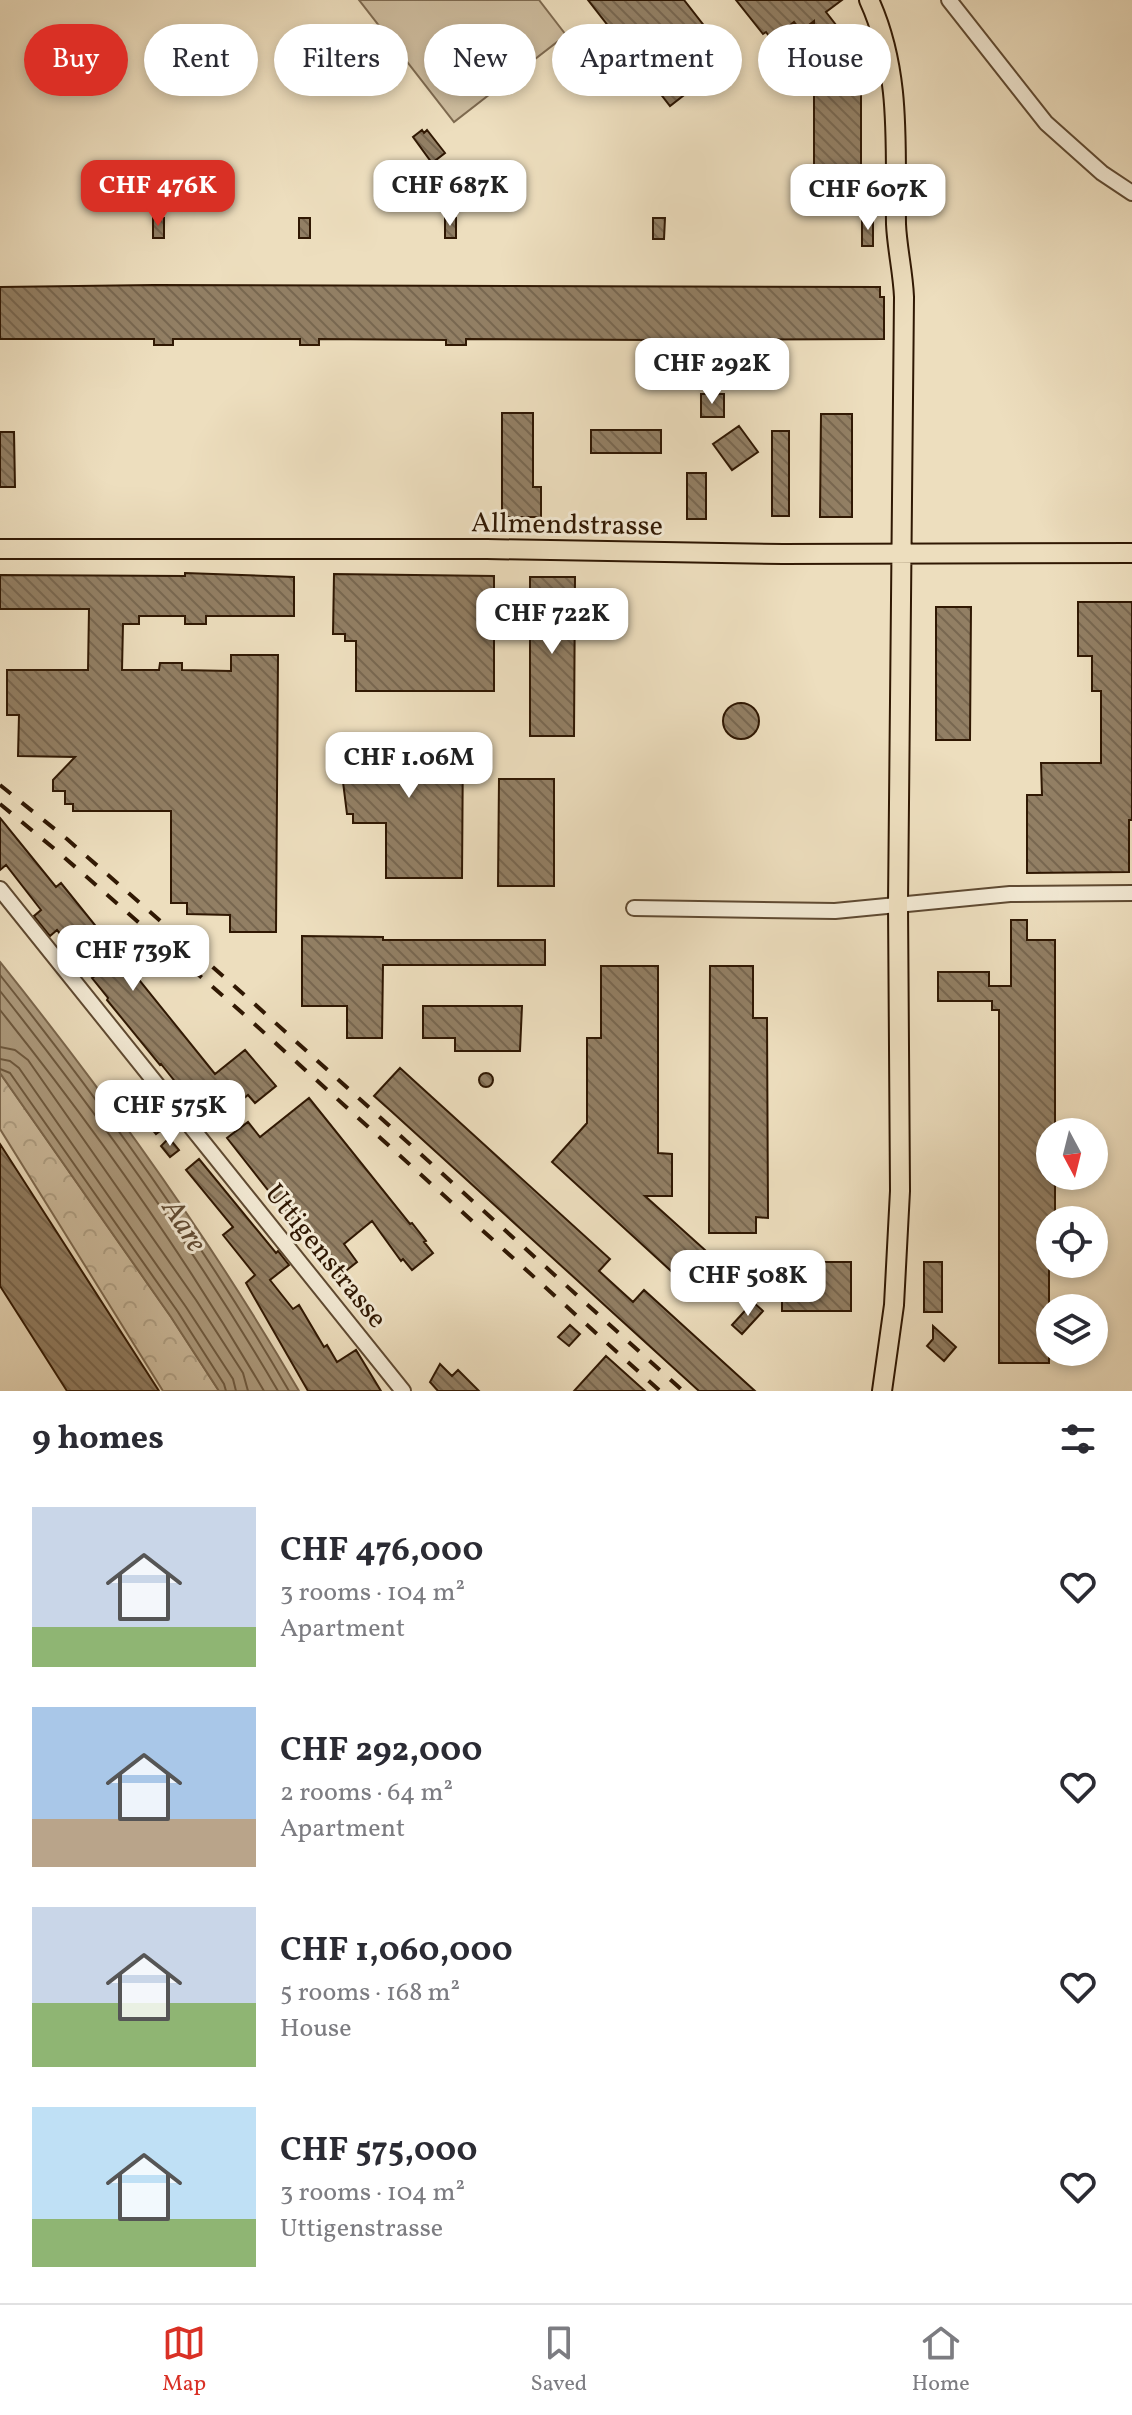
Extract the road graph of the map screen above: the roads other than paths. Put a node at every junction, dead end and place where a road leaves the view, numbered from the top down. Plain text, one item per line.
1 (869, 0) edge
2 (949, 0) edge
3 (1132, 193) edge
4 (0, 549) edge
5 (1132, 553) edge
6 (900, 554) junction
7 (0, 889) edge
8 (1132, 893) edge
9 (898, 904) junction
10 (634, 908) dead end
11 (403, 1391) edge
12 (882, 1391) edge

1 - 6 main road
2 - 3 street
4 - 6 main road, Allmendstrasse
5 - 6 main road, Allmendstrasse
6 - 9 main road
7 - 11 street, Uttigenstrasse
8 - 9 street
9 - 10 street
9 - 12 main road

